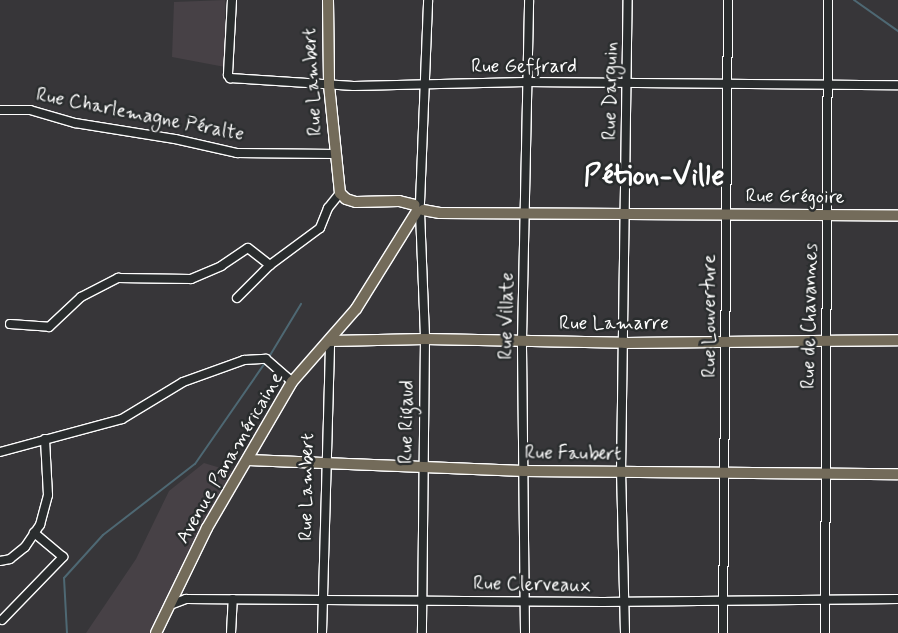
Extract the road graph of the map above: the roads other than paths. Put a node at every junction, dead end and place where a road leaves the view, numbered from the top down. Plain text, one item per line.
1 (232, 0) edge
2 (328, 0) edge
3 (428, 0) edge
4 (529, 0) edge
5 (628, 0) edge
6 (728, 0) edge
7 (828, 0) edge
8 (526, 82) junction
9 (628, 83) junction
10 (424, 84) junction
11 (728, 84) junction
12 (329, 85) junction
13 (828, 85) junction
14 (898, 85) edge
15 (0, 110) edge
16 (335, 154) junction
17 (340, 192) junction
18 (419, 208) junction
19 (525, 212) junction
20 (626, 212) junction
21 (727, 214) junction
22 (828, 215) junction
23 (898, 215) edge
24 (270, 265) junction
25 (237, 298) dead end
26 (10, 324) dead end
27 (425, 339) junction
28 (522, 340) junction
29 (827, 340) junction
30 (898, 340) edge
31 (330, 341) junction
32 (725, 341) junction
33 (625, 343) junction
34 (292, 382) junction
35 (45, 439) junction
36 (0, 452) edge
37 (248, 460) junction
38 (325, 464) junction
39 (423, 467) junction
40 (524, 471) junction
41 (621, 473) junction
42 (898, 474) edge
43 (726, 475) junction
44 (825, 476) junction
45 (34, 533) junction
46 (0, 561) edge
47 (233, 599) junction
48 (421, 599) junction
49 (898, 599) edge
50 (322, 600) junction
51 (825, 600) junction
52 (525, 601) junction
53 (724, 601) junction
54 (624, 602) junction
55 (168, 606) junction
56 (2, 620) dead end
57 (156, 633) edge
58 (231, 633) edge
59 (322, 633) edge
60 (422, 633) edge
61 (525, 633) edge
62 (625, 633) edge
63 (723, 633) edge
64 (825, 633) edge

1 - 12 street, Rue Geffrard
2 - 12 main road, Rue Lambert
3 - 10 street, Rue Rigaud
4 - 8 street, Rue Villate
5 - 9 street, Rue Darguin
6 - 11 street, Rue Louverture
7 - 13 street, Rue de Chavannes
8 - 9 street, Rue Geffrard
8 - 10 street, Rue Geffrard
8 - 19 street, Rue Villate
9 - 11 street, Rue Geffrard
9 - 20 street, Rue Darguin
10 - 12 street, Rue Geffrard
10 - 18 street, Rue Rigaud
11 - 13 street, Rue Geffrard
11 - 21 street, Rue Louverture
12 - 16 main road, Rue Lambert
13 - 14 street, Rue Geffrard
13 - 22 street, Rue de Chavannes
15 - 16 street, Rue Charlemagne Péralte
16 - 17 main road, Rue Lambert
17 - 18 main road, Rue Grégoire
17 - 24 street
18 - 19 main road, Rue Grégoire
18 - 27 street, Rue Rigaud
18 - 31 main road, Avenue Panaméricaine
19 - 20 main road, Rue Grégoire
19 - 28 street, Rue Villate
20 - 21 main road, Rue Grégoire
20 - 33 street, Rue Darguin
21 - 22 main road, Rue Grégoire
21 - 32 street, Rue Louverture
22 - 23 main road, Rue Grégoire
22 - 29 street, Rue de Chavannes
24 - 25 street
24 - 26 street
27 - 28 main road, Rue Lamarre
27 - 31 main road, Rue Lamarre
27 - 39 street, Rue Rigaud
28 - 33 main road, Rue Lamarre
28 - 40 street, Rue Villate
29 - 30 main road, Rue Lamarre
29 - 32 main road, Rue Lamarre
29 - 44 street, Rue de Chavannes
31 - 34 main road, Avenue Panaméricaine
31 - 38 street, Rue Lambert
32 - 33 main road, Rue Lamarre
32 - 43 street, Rue Louverture
33 - 41 street, Rue Darguin
34 - 35 street
34 - 37 main road, Avenue Panaméricaine
35 - 36 street
35 - 45 street
37 - 38 main road, Rue Faubert
37 - 55 main road, Avenue Panaméricaine
38 - 39 main road, Rue Faubert
38 - 50 street, Rue Lambert
39 - 40 main road, Rue Faubert
39 - 48 street, Rue Rigaud
40 - 41 main road, Rue Faubert
40 - 52 street, Rue Villate
41 - 43 main road, Rue Faubert
41 - 54 street, Rue Darguin
42 - 44 main road, Rue Faubert
43 - 44 main road, Rue Faubert
43 - 53 street, Rue Louverture
44 - 51 street, Rue de Chavannes
45 - 46 street
45 - 56 street
47 - 50 street, Rue Clerveaux
47 - 55 street, Rue Clerveaux
47 - 58 street
48 - 50 street, Rue Clerveaux
48 - 52 street, Rue Clerveaux
48 - 60 street, Rue Rigaud
49 - 51 street, Rue Clerveaux
50 - 59 street, Rue Lambert
51 - 53 street, Rue Clerveaux
51 - 64 street, Rue de Chavannes
52 - 54 street, Rue Clerveaux
52 - 61 street, Rue Villate
53 - 54 street, Rue Clerveaux
53 - 63 street, Rue Louverture
54 - 62 street, Rue Darguin
55 - 57 main road, Avenue Panaméricaine

